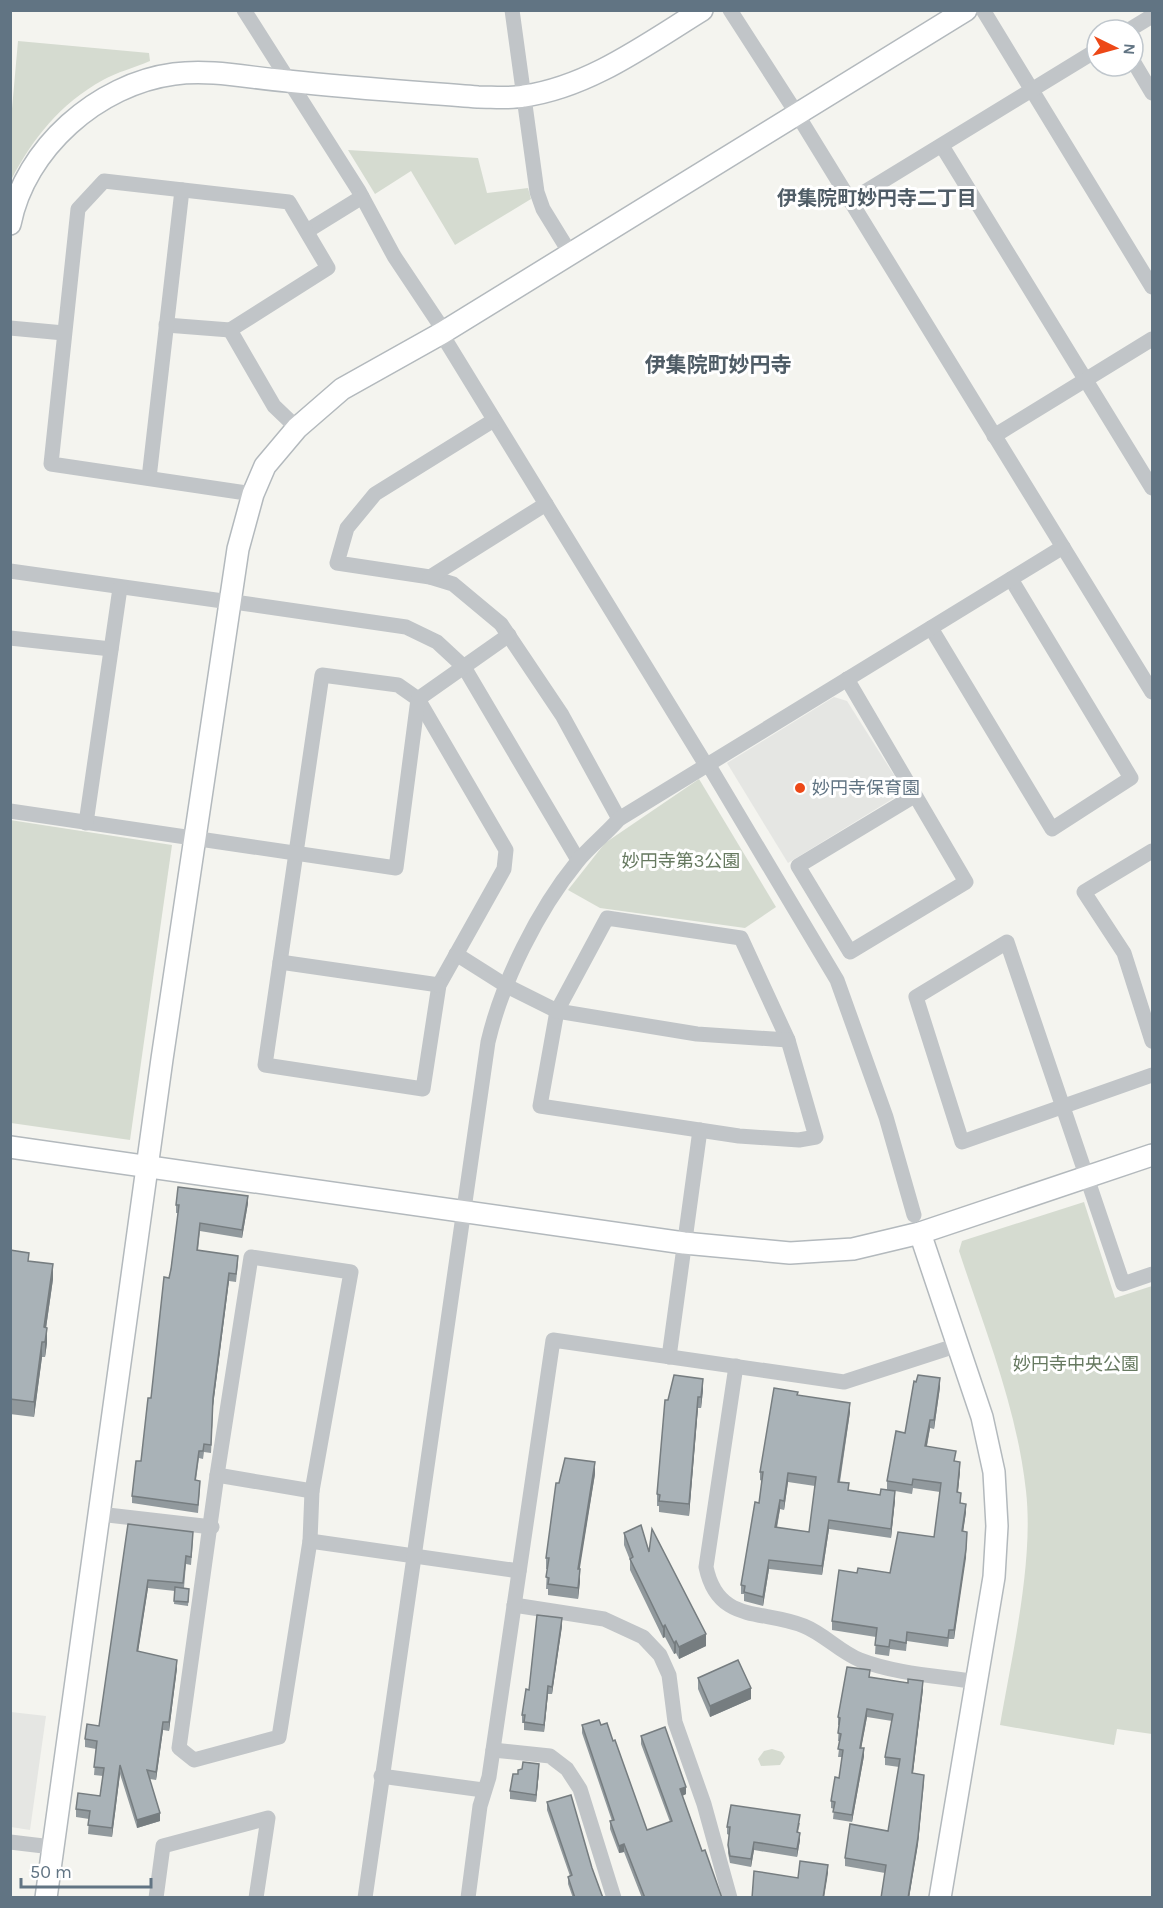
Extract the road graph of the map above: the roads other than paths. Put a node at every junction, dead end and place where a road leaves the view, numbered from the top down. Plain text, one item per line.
1 (244, 10) edge
2 (512, 10) edge
3 (702, 10) edge
4 (730, 10) edge
5 (966, 10) edge
6 (983, 10) edge
7 (1085, 57) edge
8 (1143, 78) edge
9 (287, 81) junction
10 (1032, 90) junction
11 (1152, 93) edge
12 (523, 97) junction
13 (797, 114) junction
14 (942, 146) junction
15 (182, 190) junction
16 (362, 198) junction
17 (850, 201) junction
18 (10, 224) edge
19 (306, 231) junction
20 (570, 253) junction
21 (1152, 287) edge
22 (166, 325) junction
23 (10, 327) edge
24 (230, 330) junction
25 (64, 333) junction
26 (442, 333) junction
27 (1152, 339) edge
28 (1085, 380) junction
29 (494, 420) junction
30 (297, 428) junction
31 (994, 436) junction
32 (149, 478) junction
33 (1152, 489) edge
34 (253, 494) junction
35 (546, 504) junction
36 (1063, 547) junction
37 (10, 571) edge
38 (430, 577) junction
39 (1011, 579) junction
40 (120, 588) junction
41 (235, 603) junction
42 (931, 628) junction
43 (509, 635) junction
44 (10, 638) edge
45 (111, 649) junction
46 (464, 667) junction
47 (1146, 669) edge
48 (848, 679) junction
49 (1152, 692) edge
50 (418, 699) junction
51 (707, 764) junction
52 (914, 796) junction
53 (10, 811) edge
54 (619, 819) junction
55 (86, 823) junction
56 (196, 840) junction
57 (1152, 851) edge
58 (295, 854) junction
59 (578, 860) junction
60 (456, 954) junction
61 (280, 962) junction
62 (505, 985) junction
63 (439, 986) junction
64 (557, 1011) junction
65 (788, 1040) junction
66 (1152, 1041) edge
67 (1152, 1075) edge
68 (1063, 1108) junction
69 (700, 1130) junction
70 (10, 1147) edge
71 (1152, 1155) edge
72 (148, 1167) junction
73 (1086, 1178) junction
74 (464, 1211) junction
75 (917, 1224) junction
76 (684, 1243) junction
77 (1152, 1274) edge
78 (958, 1345) junction
79 (669, 1357) junction
80 (735, 1366) junction
81 (217, 1475) junction
82 (312, 1491) junction
83 (99, 1514) junction
84 (212, 1527) junction
85 (310, 1541) junction
86 (413, 1557) junction
87 (519, 1571) junction
88 (514, 1605) junction
89 (978, 1682) junction
90 (493, 1750) junction
91 (381, 1776) junction
92 (483, 1790) junction
93 (10, 1842) edge
94 (52, 1847) junction
95 (46, 1898) edge
96 (156, 1898) edge
97 (256, 1898) edge
98 (365, 1898) edge
99 (468, 1898) edge
100 (614, 1898) edge
101 (730, 1898) edge
102 (940, 1898) edge

1 - 9 street
2 - 12 street
3 - 12 street
4 - 13 street
5 - 13 street
6 - 10 street
7 - 10 street
8 - 11 street
9 - 12 street
9 - 16 street
9 - 18 street
10 - 14 street
10 - 21 street
12 - 20 street
13 - 17 street
13 - 20 street
14 - 17 street
14 - 28 street
15 - 19 street
15 - 22 street
15 - 25 street
16 - 19 street
16 - 26 street
17 - 31 street
19 - 24 street
20 - 26 street
22 - 24 street
22 - 32 street
23 - 25 street
24 - 30 street
25 - 32 street
26 - 29 street
26 - 30 street
27 - 28 street
28 - 31 street
28 - 33 street
29 - 35 street
29 - 38 street
30 - 34 street
31 - 36 street
32 - 34 street
34 - 41 street
35 - 38 street
35 - 51 street
36 - 39 street
36 - 47 street
37 - 40 street
38 - 43 street
39 - 42 street
39 - 42 street
40 - 41 street
40 - 45 street
41 - 46 street
41 - 56 street
42 - 48 street
43 - 46 street
43 - 54 street
44 - 45 street
45 - 55 street
46 - 50 street
46 - 59 street
47 - 49 street
48 - 51 street
48 - 52 street
50 - 58 street
50 - 58 street
50 - 60 street
51 - 54 street
51 - 75 street
52 - 52 street
53 - 55 street
54 - 59 street
55 - 56 street
56 - 58 street
56 - 72 street
57 - 66 street
58 - 61 street
59 - 62 street
60 - 62 street
60 - 63 street
61 - 63 street
61 - 63 street
62 - 64 street
62 - 74 street
64 - 65 street
64 - 65 street
64 - 69 street
65 - 69 street
67 - 68 street
68 - 68 street
68 - 73 street
69 - 76 street
70 - 72 street
71 - 73 street
72 - 74 street
72 - 83 street
73 - 75 street
73 - 77 street
74 - 76 street
74 - 86 street
75 - 76 street
75 - 78 street
76 - 79 street
78 - 80 street
78 - 89 street
79 - 80 street
79 - 87 street
80 - 89 street
81 - 82 street
81 - 82 street
81 - 84 street
82 - 85 street
83 - 84 street
83 - 94 street
84 - 85 street
85 - 86 street
86 - 87 street
86 - 91 street
87 - 88 street
88 - 90 street
88 - 101 street
89 - 102 street
90 - 92 street
90 - 100 street
91 - 92 street
91 - 98 street
92 - 99 street
93 - 94 street
94 - 95 street
96 - 97 street

